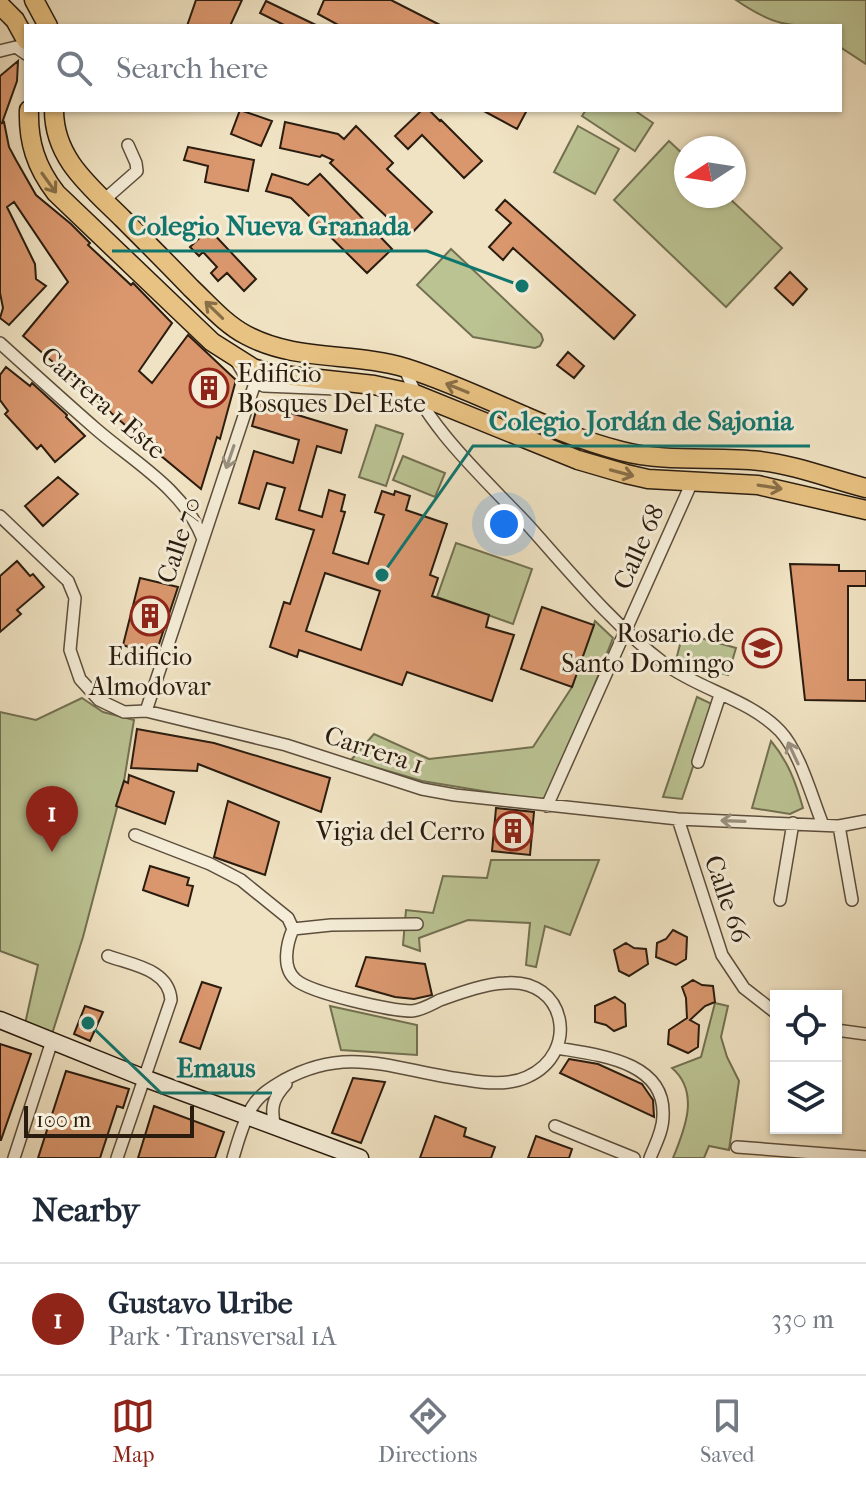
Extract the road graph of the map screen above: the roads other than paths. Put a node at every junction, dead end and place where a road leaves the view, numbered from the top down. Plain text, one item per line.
1 (34, 0) edge
2 (0, 5) edge
3 (47, 24) edge
4 (11, 46) edge
5 (29, 112) edge
6 (54, 112) edge
7 (128, 145) dead end
8 (104, 200) junction
9 (0, 343) edge
10 (235, 358) junction
11 (405, 368) junction
12 (255, 383) junction
13 (374, 385) junction
14 (415, 394) junction
15 (692, 482) junction
16 (866, 488) edge
17 (866, 510) edge
18 (1, 518) edge
19 (202, 537) junction
20 (626, 631) junction
21 (720, 695) junction
22 (146, 711) junction
23 (698, 762) dead end
24 (547, 806) junction
25 (678, 819) junction
26 (866, 821) edge
27 (793, 823) junction
28 (823, 825) junction
29 (839, 826) junction
30 (135, 835) dead end
31 (780, 900) dead end
32 (852, 900) dead end
33 (417, 924) dead end
34 (293, 929) junction
35 (108, 956) dead end
36 (770, 1008) edge
37 (0, 1020) edge
38 (842, 1031) edge
39 (866, 1034) edge
40 (52, 1041) junction
41 (557, 1048) junction
42 (295, 1075) junction
43 (144, 1078) junction
44 (247, 1116) junction
45 (555, 1126) dead end
46 (275, 1127) junction
47 (737, 1147) dead end
48 (866, 1157) edge
49 (14, 1158) edge
50 (117, 1158) edge
51 (233, 1158) edge
52 (360, 1158) edge
53 (634, 1158) edge
54 (650, 1158) edge

1 - 3 main road
2 - 4 main road
5 -> 10 main road
6 - 8 main road
7 - 8 street
11 -> 8 main road
9 - 19 street, Carrera 1 Este
10 - 12 street
10 - 13 main road
11 - 14 street
16 -> 11 main road
12 - 13 street
12 -> 19 street, Calle 70
13 - 14 main road
14 -> 15 main road
14 - 20 street
15 -> 17 main road
15 - 20 street, Calle 68
18 - 22 street, Carrera 1
19 - 22 street, Calle 70
20 - 21 street
20 - 24 street, Calle 68
21 - 23 street
28 -> 21 street
22 - 24 street, Carrera 1
24 - 25 street, Carrera 1
27 -> 25 street, Carrera 1
25 - 36 street, Calle 66
26 - 29 street, Carrera 1
27 - 28 street, Carrera 1
27 - 31 street
28 - 29 street, Carrera 1
29 - 32 street
30 - 34 street
33 - 34 street
34 - 41 street
35 - 43 street
37 - 40 street
38 - 39 street
40 - 43 street
40 - 49 street
41 - 42 street
41 - 54 street
42 - 44 street
42 - 46 street
43 - 44 street
43 - 50 street
44 - 46 street
44 - 51 street
45 - 53 street
46 - 52 street
47 - 48 street

